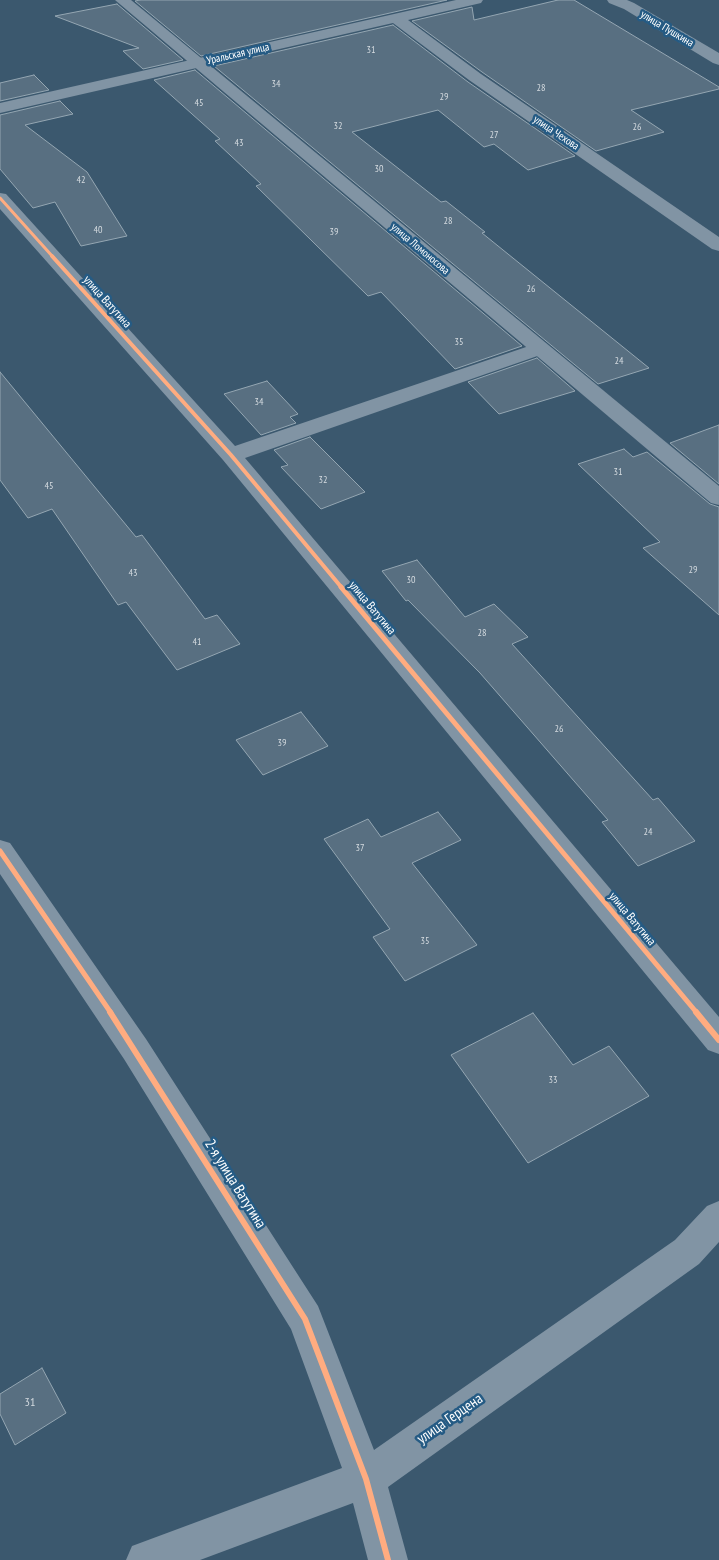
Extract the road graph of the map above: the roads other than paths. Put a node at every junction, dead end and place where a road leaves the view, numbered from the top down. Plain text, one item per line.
1 (122, 0) edge
2 (476, 0) edge
3 (614, 0) edge
4 (396, 18) junction
5 (719, 60) edge
6 (200, 63) junction
7 (0, 108) edge
8 (0, 198) edge
9 (719, 245) edge
10 (539, 349) junction
11 (231, 455) junction
12 (719, 498) edge
13 (0, 851) edge
14 (719, 1040) edge
15 (719, 1216) edge
16 (366, 1478) junction
17 (146, 1560) edge
18 (388, 1560) edge

1 - 6 street, улица Ломоносова
2 - 4 street, Уральская улица
3 - 5 street, улица Пушкина
4 - 6 street, Уральская улица
4 - 9 street, улица Чехова
6 - 7 street, Уральская улица
6 - 10 street, улица Ломоносова
8 - 11 street, улица Ватутина
10 - 11 street
10 - 12 street, улица Ломоносова
11 - 14 street, улица Ватутина
13 - 16 street, 2-я улица Ватутина
15 - 16 street, улица Герцена
16 - 17 street, улица Герцена
16 - 18 street, 2-я улица Ватутина

